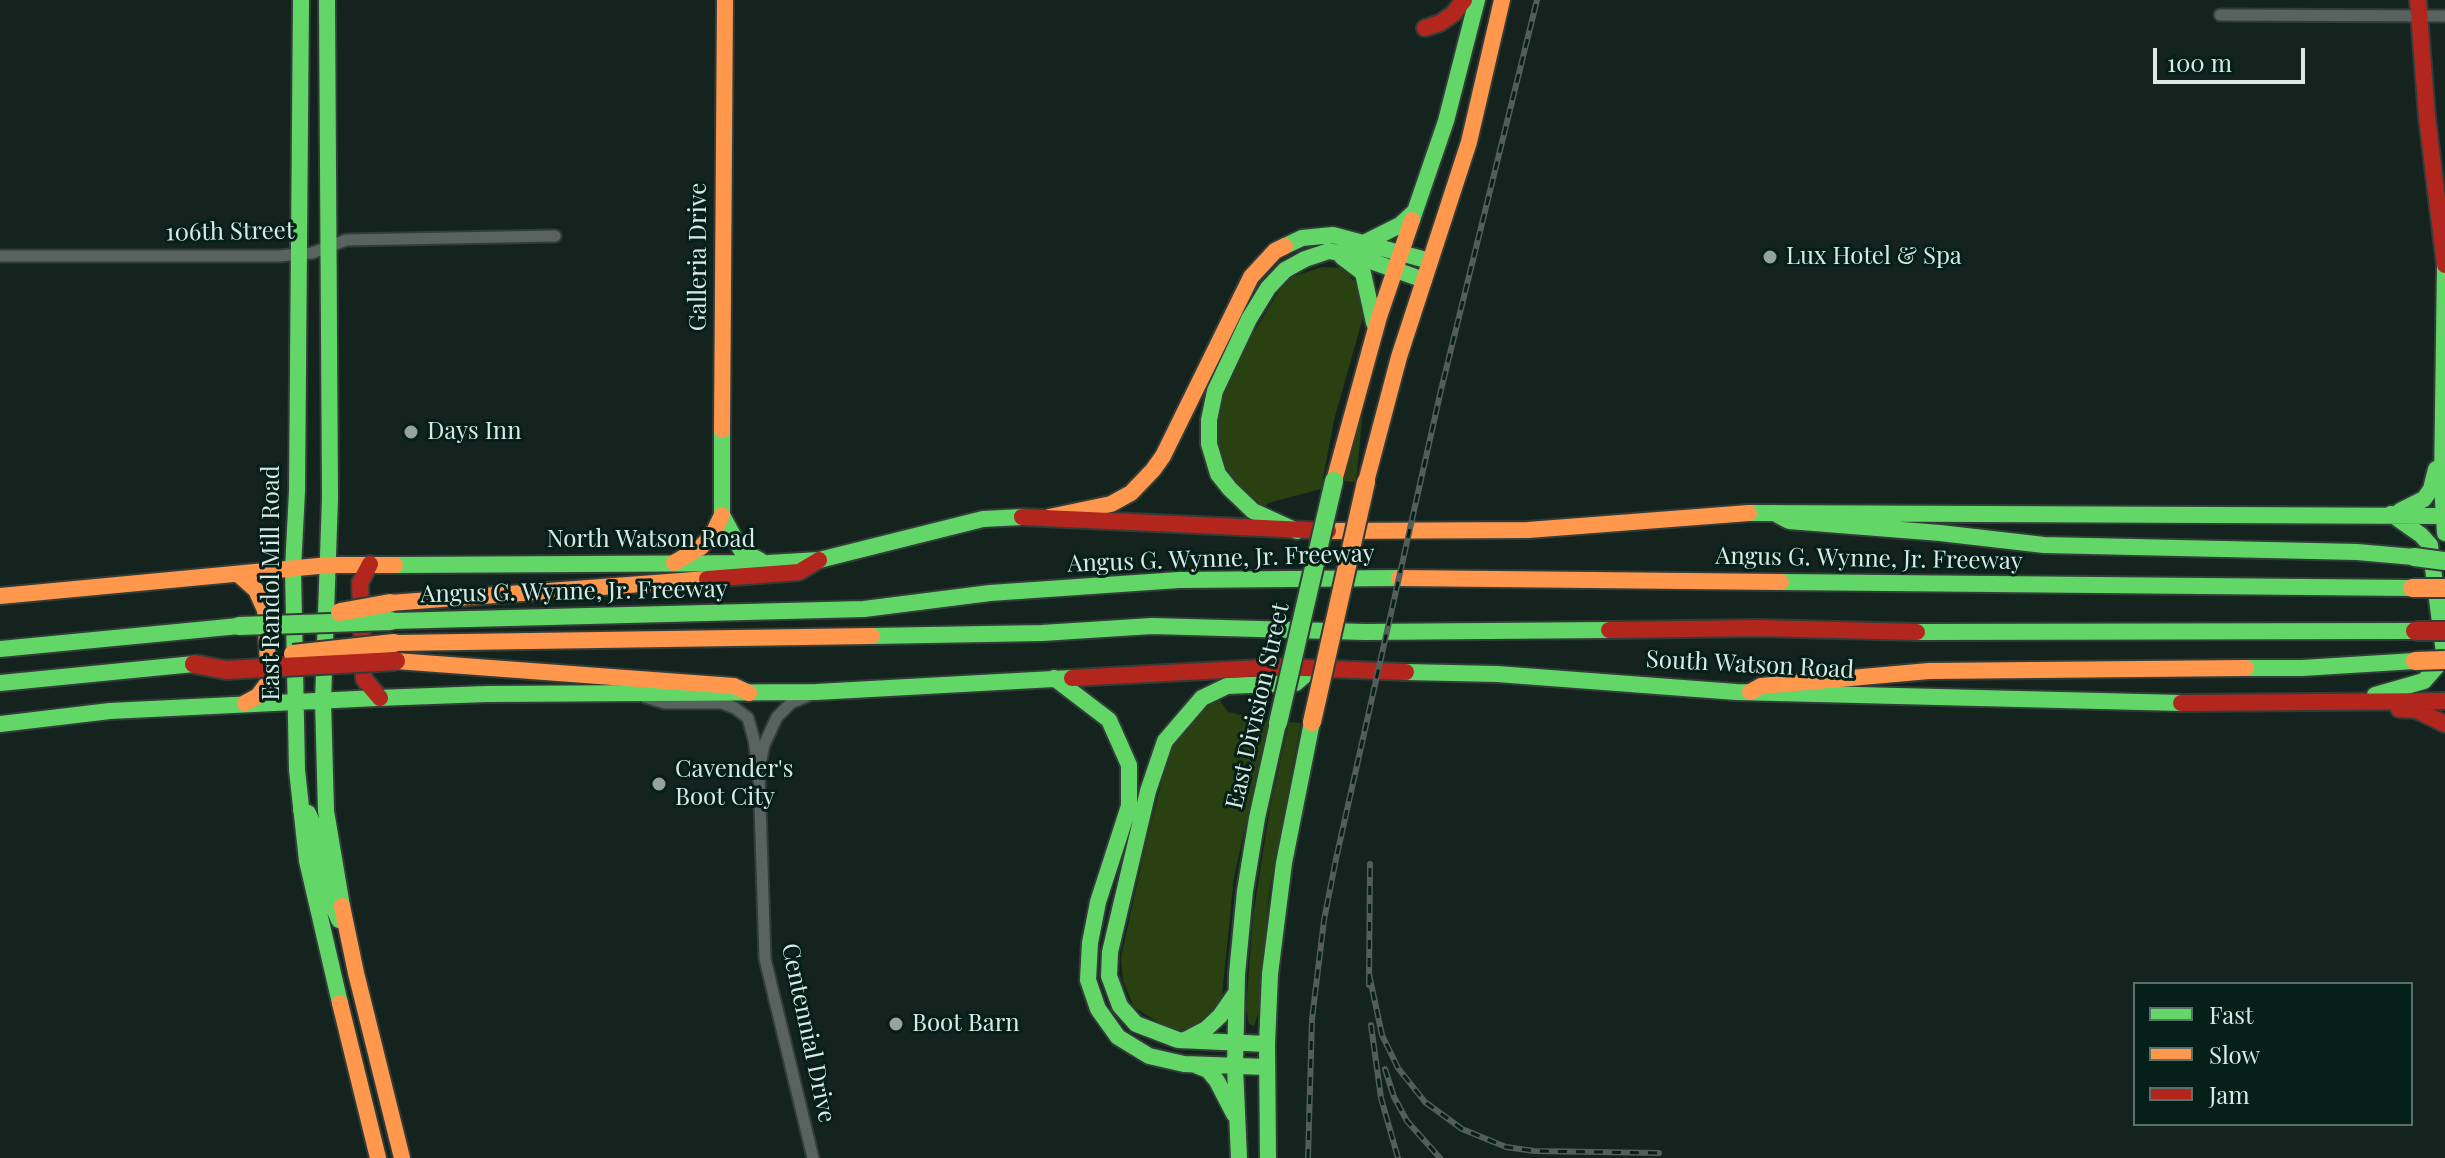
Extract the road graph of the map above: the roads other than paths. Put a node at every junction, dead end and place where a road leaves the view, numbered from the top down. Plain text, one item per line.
1 (301, 0) edge
2 (327, 0) edge
3 (725, 0) edge
4 (1464, 0) edge
5 (1477, 0) edge
6 (1502, 0) edge
7 (2419, 8) edge
8 (2220, 15) dead end
9 (2445, 16) edge
10 (1425, 28) dead end
11 (2427, 117) junction
12 (2445, 174) edge
13 (1416, 210) junction
14 (555, 236) dead end
15 (1366, 242) junction
16 (330, 245) junction
17 (1336, 253) junction
18 (299, 254) junction
19 (0, 256) edge
20 (1397, 261) junction
21 (1430, 261) junction
22 (2445, 264) edge
23 (1424, 280) junction
24 (1375, 330) junction
25 (2442, 430) junction
26 (1774, 513) junction
27 (2390, 514) junction
28 (722, 515) junction
29 (1049, 517) junction
30 (330, 521) junction
31 (2444, 521) edge
32 (1297, 531) junction
33 (295, 534) junction
34 (819, 560) junction
35 (2445, 561) edge
36 (768, 563) junction
37 (370, 564) junction
38 (673, 564) junction
39 (329, 565) junction
40 (293, 569) junction
41 (263, 572) junction
42 (238, 574) junction
43 (2445, 588) edge
44 (0, 596) edge
45 (390, 612) junction
46 (2445, 631) edge
47 (0, 649) edge
48 (395, 652) junction
49 (2445, 660) edge
50 (1311, 670) junction
51 (1054, 678) junction
52 (0, 683) edge
53 (816, 692) junction
54 (1750, 692) junction
55 (749, 693) junction
56 (639, 695) junction
57 (380, 698) junction
58 (323, 701) junction
59 (2363, 701) junction
60 (2445, 701) edge
61 (295, 703) junction
62 (240, 706) junction
63 (0, 724) edge
64 (2445, 724) edge
65 (759, 773) junction
66 (300, 810) junction
67 (347, 931) junction
68 (1237, 991) junction
69 (1184, 1041) junction
70 (1235, 1044) junction
71 (1267, 1044) junction
72 (1195, 1065) junction
73 (1235, 1067) junction
74 (1267, 1067) junction
75 (1237, 1120) junction
76 (378, 1158) edge
77 (402, 1158) edge
78 (813, 1158) edge
79 (1239, 1158) edge
80 (1268, 1158) edge

1 - 18 main road, East Randol Mill Road
2 - 16 main road
3 - 28 main road, Galleria Drive
4 - 10 main road
5 - 13 main road, East Division Street
6 - 21 main road
7 - 8 street
7 - 9 street
7 - 11 main road
11 - 12 main road
11 - 22 main road
13 - 15 main road
13 - 20 main road, East Division Street
14 - 16 street, 106th Street
15 - 20 main road
15 - 29 main road
16 - 18 street, 106th Street
16 - 30 main road
17 - 20 main road
17 - 24 main road
17 - 32 main road
18 - 19 street, 106th Street
18 - 33 main road, East Randol Mill Road
20 - 21 main road
20 - 23 main road
20 - 24 main road, East Division Street
21 - 23 main road
22 - 25 main road
23 - 71 main road, bridge
24 - 68 main road, East Division Street, bridge
25 - 27 main road
25 - 31 main road
26 - 27 main road
26 - 32 main road
26 - 35 main road, bridge
27 - 31 main road
27 - 59 main road
28 - 36 main road
28 - 38 main road
29 - 32 main road, North Watson Road
29 - 34 main road, North Watson Road
30 - 37 main road
30 - 39 main road
33 - 40 main road, East Randol Mill Road
33 - 41 main road
34 - 36 main road, North Watson Road
34 - 45 main road
36 - 38 main road, North Watson Road
37 - 38 main road, North Watson Road
37 - 39 main road, North Watson Road
37 - 57 main road
39 - 40 main road, North Watson Road
39 - 58 main road
40 - 41 main road, North Watson Road
40 - 61 main road, East Randol Mill Road
41 - 42 main road, North Watson Road
42 - 44 main road, North Watson Road
42 - 62 main road
43 - 45 main road, Angus G. Wynne, Jr. Freeway, bridge
45 - 47 main road, Angus G. Wynne, Jr. Freeway, bridge
46 - 48 main road, Angus G. Wynne, Jr. Freeway, bridge
48 - 52 main road, bridge
48 - 55 main road
49 - 54 main road, bridge
50 - 51 main road, South Watson Road
50 - 54 main road, South Watson Road
50 - 69 main road
51 - 53 main road
51 - 72 main road
53 - 55 main road
53 - 65 street, Centennial Drive
54 - 59 main road, South Watson Road
55 - 56 main road
56 - 57 main road
56 - 65 street, Centennial Drive
57 - 58 main road
58 - 61 main road
58 - 67 main road
59 - 60 main road, South Watson Road
59 - 64 main road
61 - 62 main road
61 - 66 main road, East Randol Mill Road
62 - 63 main road
65 - 78 street, Centennial Drive
66 - 67 main road
66 - 76 main road, East Randol Mill Road
67 - 77 main road
68 - 69 main road
68 - 70 main road, East Division Street
69 - 70 main road
70 - 71 main road
70 - 73 main road, East Division Street
71 - 74 main road
72 - 73 main road
72 - 75 main road
73 - 74 main road
73 - 75 main road, East Division Street
74 - 80 main road
75 - 79 main road, East Division Street

